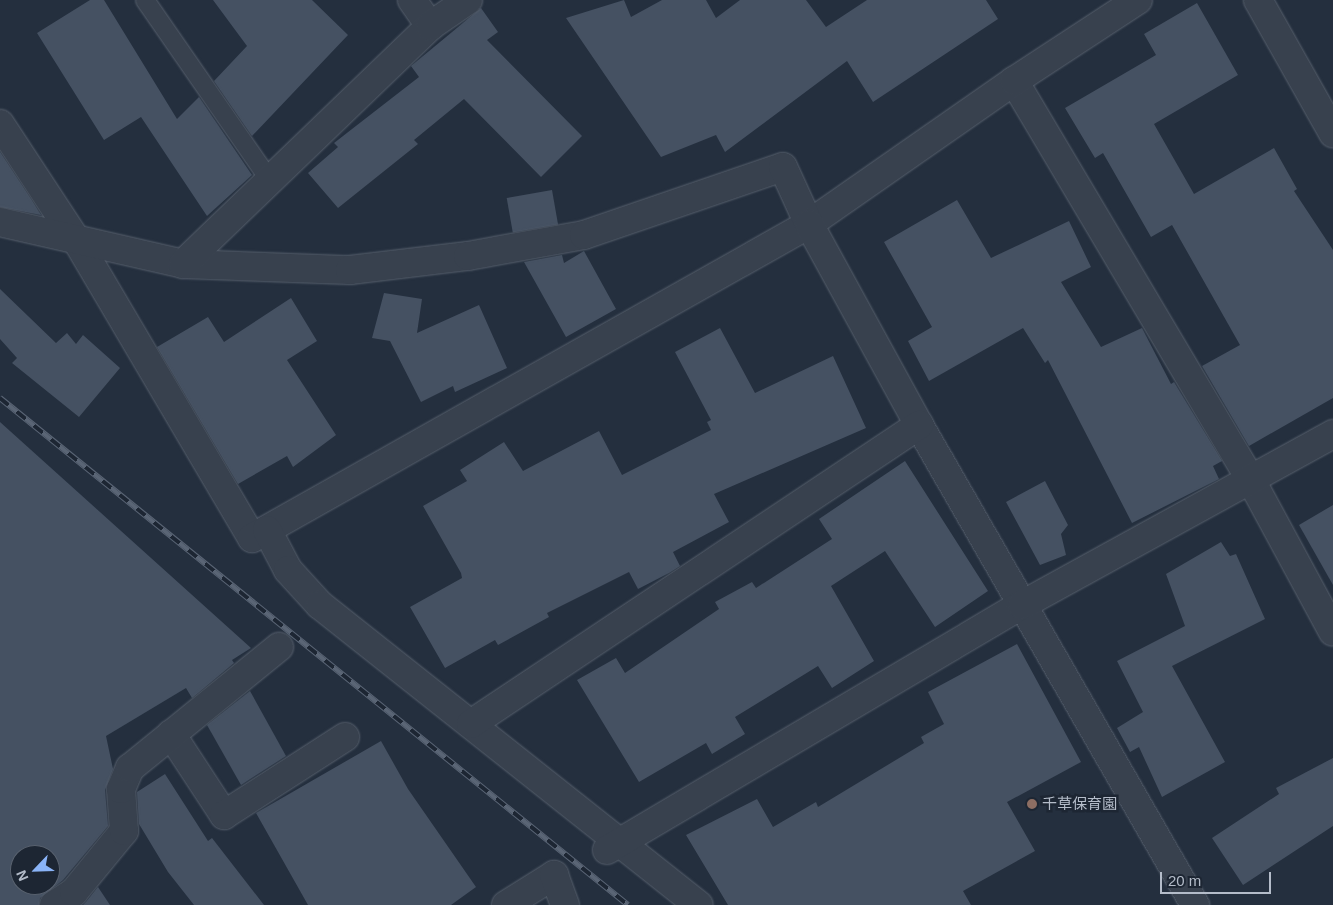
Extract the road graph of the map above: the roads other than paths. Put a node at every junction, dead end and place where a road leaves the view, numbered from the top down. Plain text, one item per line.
1 (145, 0) edge
2 (412, 0) edge
3 (468, 0) edge
4 (1138, 0) edge
5 (1258, 0) edge
6 (430, 26) junction
7 (1014, 81) junction
8 (0, 124) edge
9 (1333, 132) edge
10 (269, 179) junction
11 (0, 222) edge
12 (809, 224) junction
13 (78, 241) junction
14 (183, 264) junction
15 (919, 425) junction
16 (1333, 434) edge
17 (1252, 482) junction
18 (267, 530) junction
19 (1022, 605) junction
20 (1333, 632) edge
21 (279, 647) dead end
22 (470, 724) junction
23 (171, 734) junction
24 (345, 737) dead end
25 (613, 847) junction
26 (54, 905) edge
27 (506, 905) edge
28 (565, 905) edge
29 (698, 905) edge
30 (1195, 905) edge

1 - 10 lane
2 - 6 street
3 - 6 street
4 - 7 street
5 - 9 street
6 - 10 street
7 - 12 street
7 - 17 street
8 - 13 street
10 - 14 street
11 - 13 street
12 - 14 street
12 - 15 street
12 - 18 street
13 - 14 street
13 - 18 street
15 - 19 street
15 - 22 street
16 - 17 street
17 - 19 street
17 - 20 street
18 - 22 street
19 - 25 street
19 - 30 street
21 - 23 street
22 - 25 street
23 - 24 street
23 - 26 street
25 - 29 street
27 - 28 street

